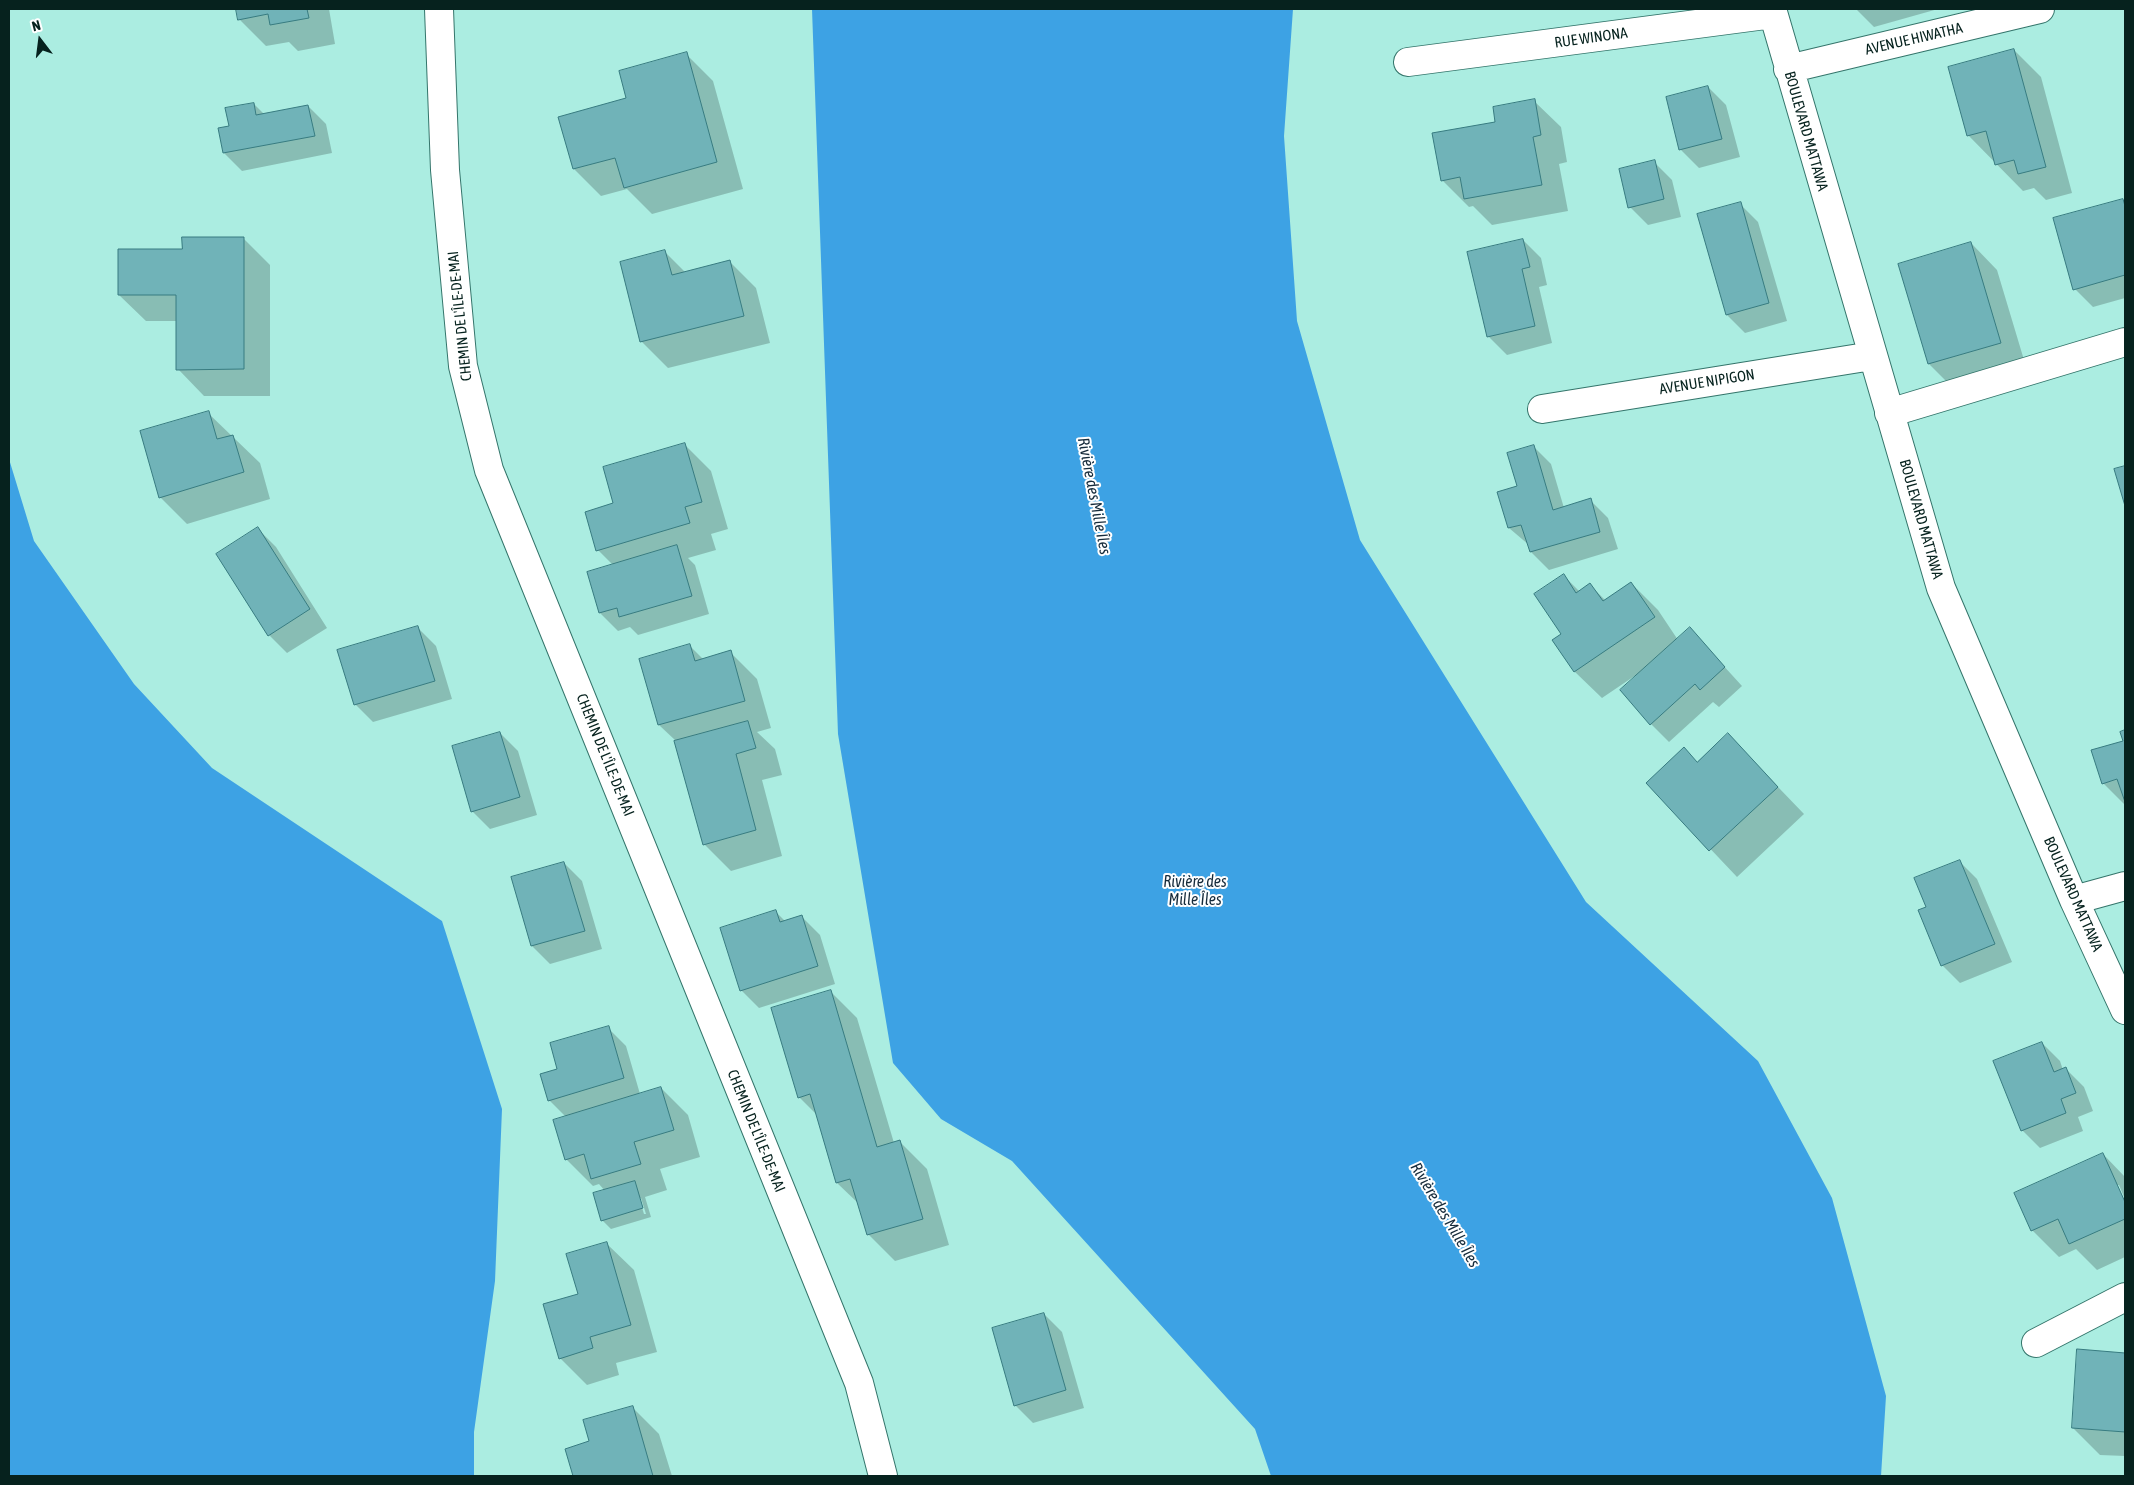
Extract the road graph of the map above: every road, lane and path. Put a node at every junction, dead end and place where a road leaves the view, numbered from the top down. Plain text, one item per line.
1 (439, 9) edge
2 (2040, 9) edge
3 (1773, 11) edge
4 (1408, 62) dead end
5 (1788, 69) junction
6 (2125, 342) edge
7 (1872, 356) junction
8 (1542, 409) dead end
9 (1889, 413) junction
10 (2125, 886) edge
11 (2074, 900) junction
12 (2125, 1010) edge
13 (2125, 1297) edge
14 (2036, 1343) dead end
15 (884, 1476) edge

1 - 15 street, CHEMIN DE L'ÎLE-DE-MAI
2 - 5 street, AVENUE HIWATHA
3 - 4 street, RUE WINONA
3 - 5 street, BOULEVARD MATTAWA
5 - 7 street, BOULEVARD MATTAWA
6 - 9 street
7 - 8 street, AVENUE NIPIGON
7 - 9 street, BOULEVARD MATTAWA
9 - 11 street, BOULEVARD MATTAWA
10 - 11 street
11 - 12 street, BOULEVARD MATTAWA
13 - 14 street

